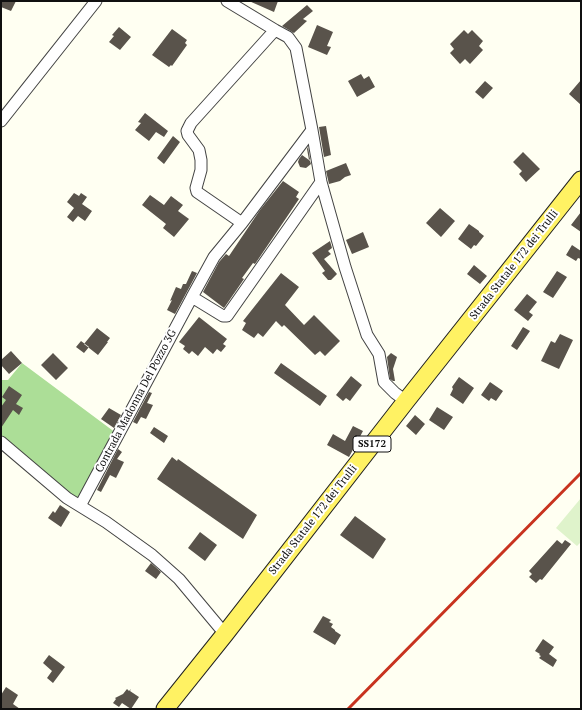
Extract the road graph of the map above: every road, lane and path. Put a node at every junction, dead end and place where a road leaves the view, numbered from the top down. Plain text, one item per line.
1 (96, 1) edge
2 (227, 1) edge
3 (275, 30) junction
4 (1, 122) edge
5 (312, 130) junction
6 (581, 180) edge
7 (321, 182) junction
8 (242, 223) junction
9 (192, 297) junction
10 (406, 400) junction
11 (1, 442) edge
12 (80, 506) junction
13 (225, 634) junction
14 (165, 709) edge

1 - 4 street
2 - 3 street
3 - 5 street
3 - 8 street
5 - 7 street
5 - 8 street, Contrada Madonna Del Pozzo 3G
6 - 10 main road, Strada Statale 172 dei Trulli / SS172
7 - 9 street
7 - 10 street
8 - 9 street, Contrada Madonna Del Pozzo 3G
9 - 12 street, Contrada Madonna Del Pozzo 3G
10 - 13 main road, Strada Statale 172 dei Trulli / SS172
11 - 12 street
12 - 13 street
13 - 14 main road, Strada Statale 172 dei Trulli / SS172

